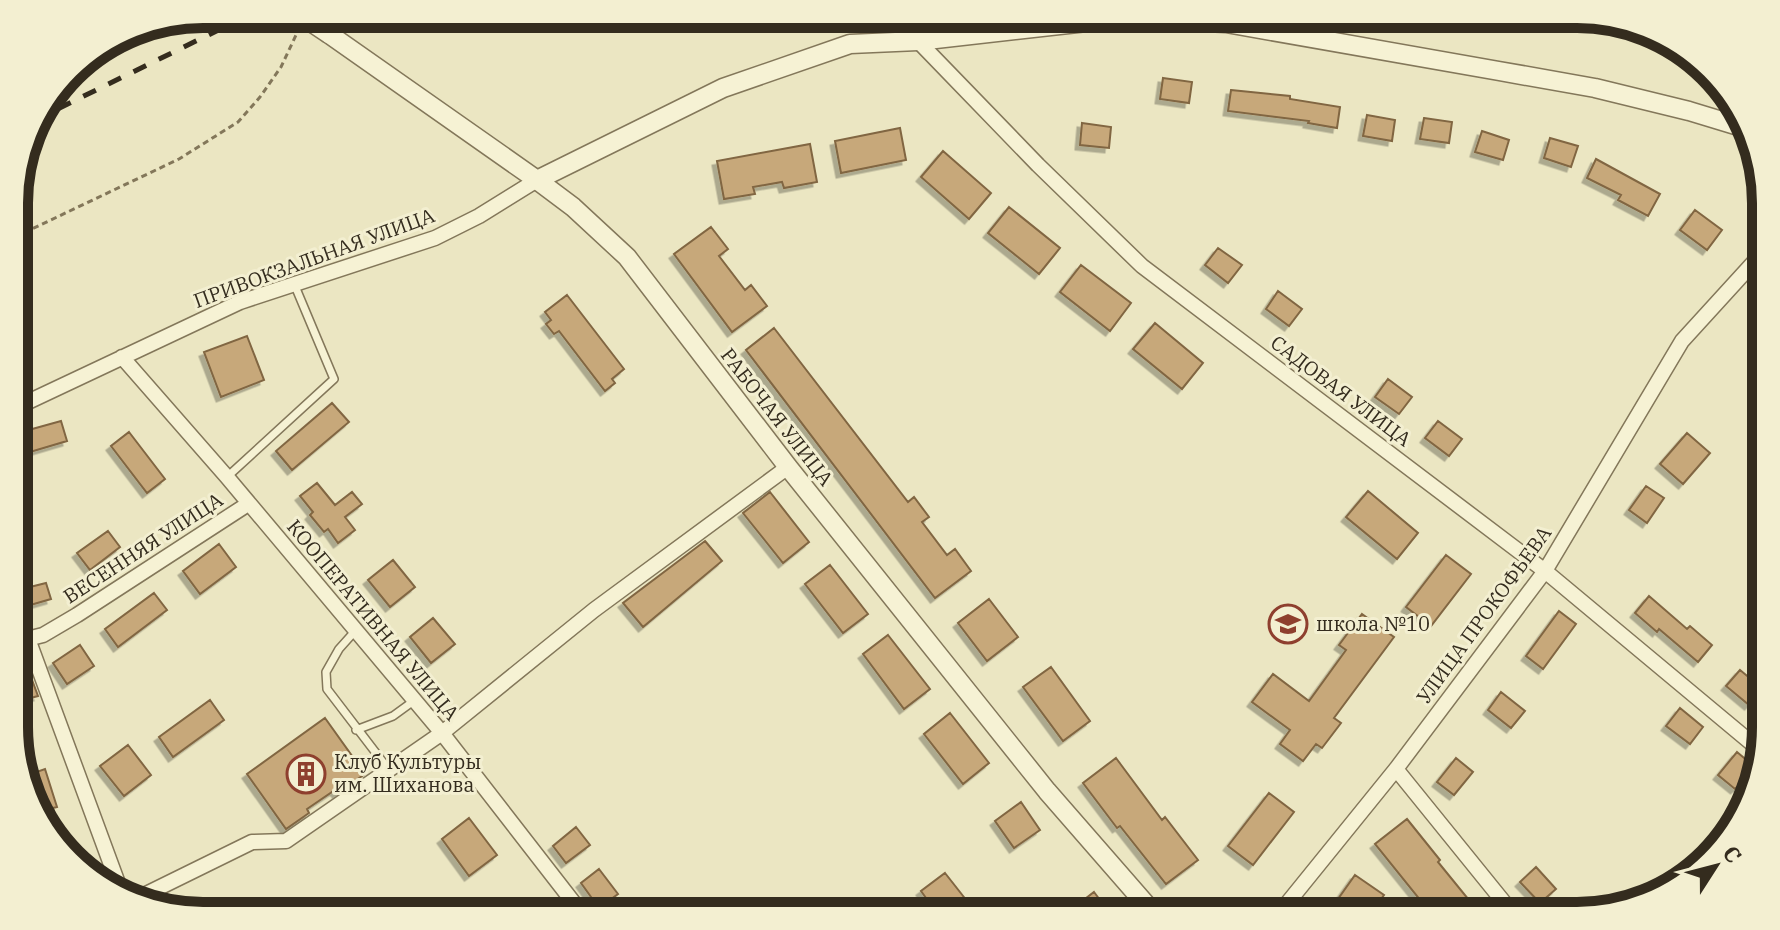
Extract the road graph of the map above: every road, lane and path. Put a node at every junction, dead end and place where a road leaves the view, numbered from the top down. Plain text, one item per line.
1 (297, 28) edge
2 (317, 28) edge
3 (1033, 28) edge
4 (1254, 28) edge
5 (918, 41) junction
6 (1734, 125) edge
7 (537, 180) junction
8 (28, 231) edge
9 (1752, 264) edge
10 (295, 286) junction
11 (122, 357) junction
12 (28, 402) edge
13 (788, 467) junction
14 (227, 477) junction
15 (248, 504) junction
16 (1545, 571) junction
17 (356, 630) junction
18 (28, 639) edge
19 (28, 656) edge
20 (415, 700) junction
21 (356, 730) junction
22 (442, 733) junction
23 (1751, 743) edge
24 (1396, 769) junction
25 (389, 770) junction
26 (116, 879) edge
27 (148, 893) edge
28 (573, 902) edge
29 (1144, 902) edge
30 (1288, 902) edge
31 (1504, 902) edge

1 - 8 path
2 - 7 street, РАБОЧАЯ УЛИЦА, bridge
3 - 5 street
4 - 6 street
5 - 7 street
5 - 16 street, САДОВАЯ УЛИЦА
7 - 10 street, ПРИВОКЗАЛЬНАЯ УЛИЦА
7 - 13 street, РАБОЧАЯ УЛИЦА
9 - 16 street, УЛИЦА ПРОКОФЬЕВА
10 - 11 street, ПРИВОКЗАЛЬНАЯ УЛИЦА
10 - 14 lane
11 - 12 street, ПРИВОКЗАЛЬНАЯ УЛИЦА
11 - 14 street, КООПЕРАТИВНАЯ УЛИЦА
13 - 22 street
13 - 29 street, РАБОЧАЯ УЛИЦА
14 - 15 street, КООПЕРАТИВНАЯ УЛИЦА
15 - 17 street, КООПЕРАТИВНАЯ УЛИЦА
15 - 18 street, ВЕСЕННЯЯ УЛИЦА
16 - 23 street, САДОВАЯ УЛИЦА
16 - 24 street, УЛИЦА ПРОКОФЬЕВА
17 - 20 street, КООПЕРАТИВНАЯ УЛИЦА
17 - 21 lane
19 - 26 street
20 - 21 lane
20 - 22 street, КООПЕРАТИВНАЯ УЛИЦА
21 - 25 lane
22 - 25 street
22 - 28 street, КООПЕРАТИВНАЯ УЛИЦА
24 - 30 street, УЛИЦА ПРОКОФЬЕВА
24 - 31 street
25 - 27 street

